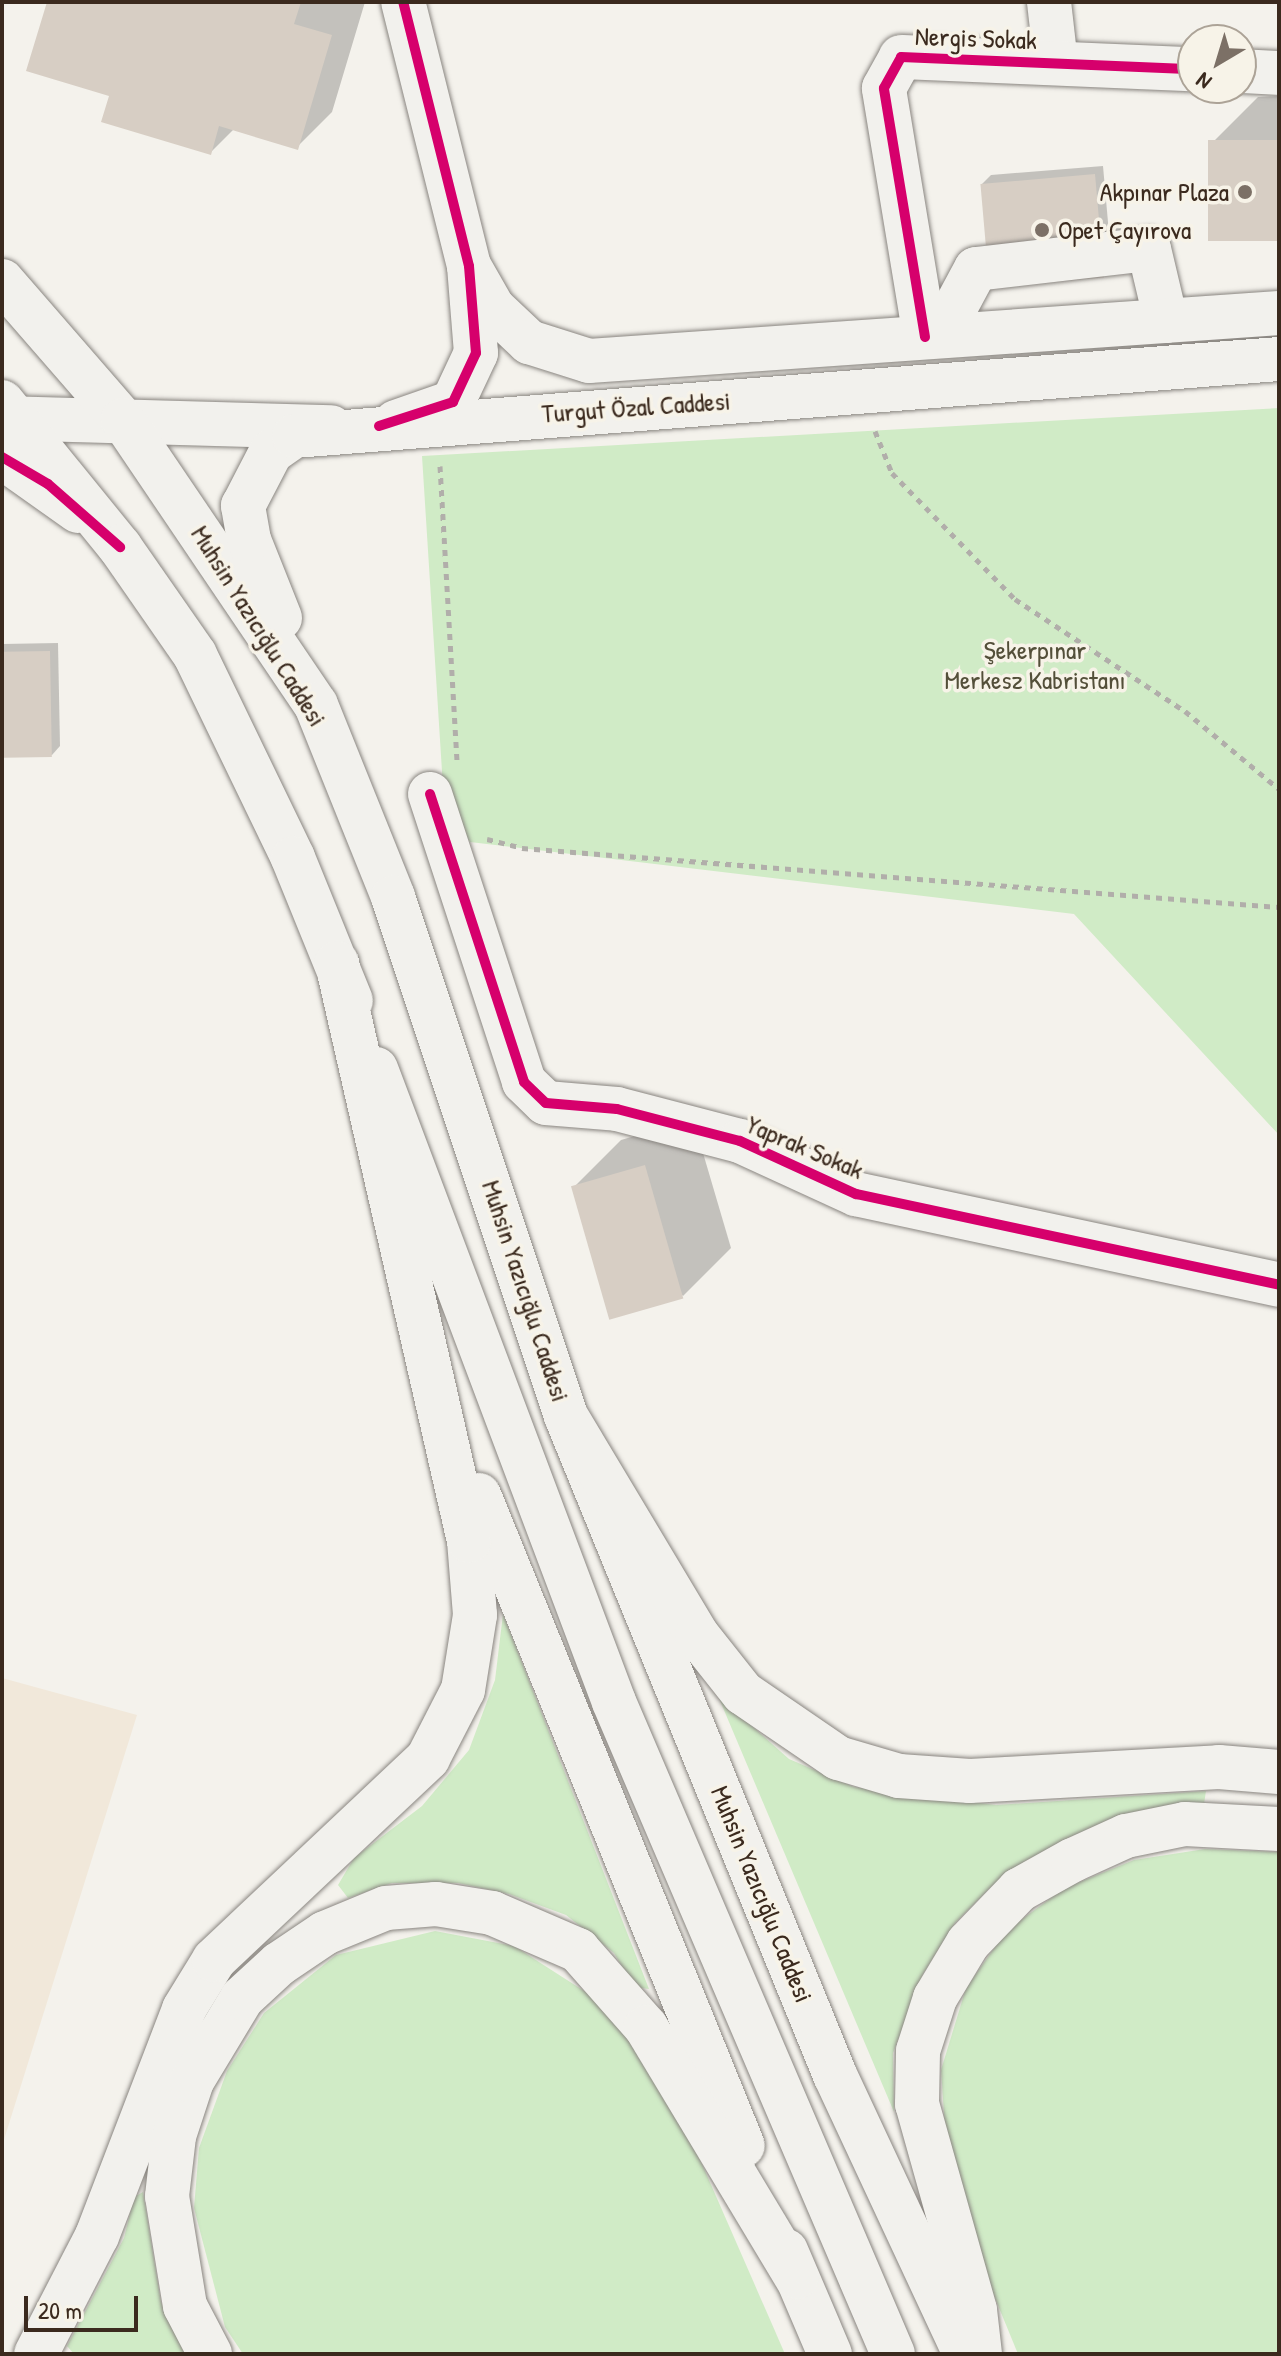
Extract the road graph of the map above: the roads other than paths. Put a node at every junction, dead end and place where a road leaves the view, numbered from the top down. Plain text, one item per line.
1 (403, 2) edge
2 (1049, 2) edge
3 (1056, 63) junction
4 (1177, 68) edge
5 (1257, 72) edge
6 (1279, 73) edge
7 (469, 266) junction
8 (2, 281) edge
9 (1279, 313) edge
10 (1166, 321) junction
11 (933, 337) junction
12 (1279, 359) edge
13 (123, 420) junction
14 (6, 424) edge
15 (370, 427) junction
16 (316, 705) junction
17 (444, 788) road end
18 (337, 963) junction
19 (1279, 1285) edge
20 (439, 1396) junction
21 (566, 1416) junction
22 (1279, 1772) edge
23 (1279, 1829) edge
24 (796, 2277) junction
25 (36, 2354) edge
26 (210, 2354) edge
27 (830, 2354) edge
28 (893, 2354) edge
29 (965, 2354) edge
30 (980, 2354) edge

1 - 7 main road
2 - 3 main road
3 - 4 main road, Nergis Sokak
3 - 11 main road, Nergis Sokak
5 - 6 main road
7 - 11 main road, Turgut Özal Caddesi
7 - 15 main road
8 - 13 main road, Muhsin Yazıcığlu Caddesi
9 - 10 main road, Turgut Özal Caddesi
10 - 11 main road, Turgut Özal Caddesi
10 - 11 main road
12 - 15 main road, Turgut Özal Caddesi
13 - 14 main road
13 - 15 main road
13 - 16 main road, Muhsin Yazıcığlu Caddesi
14 - 18 main road
15 - 16 main road, Turgut Özal Caddesi
16 - 21 main road, Muhsin Yazıcığlu Caddesi
17 - 19 main road, Yaprak Sokak
18 - 20 main road
18 - 28 main road
20 - 24 main road
20 - 25 main road
21 - 22 main road
21 - 29 main road, Muhsin Yazıcığlu Caddesi
23 - 30 main road
24 - 26 main road
24 - 27 main road

